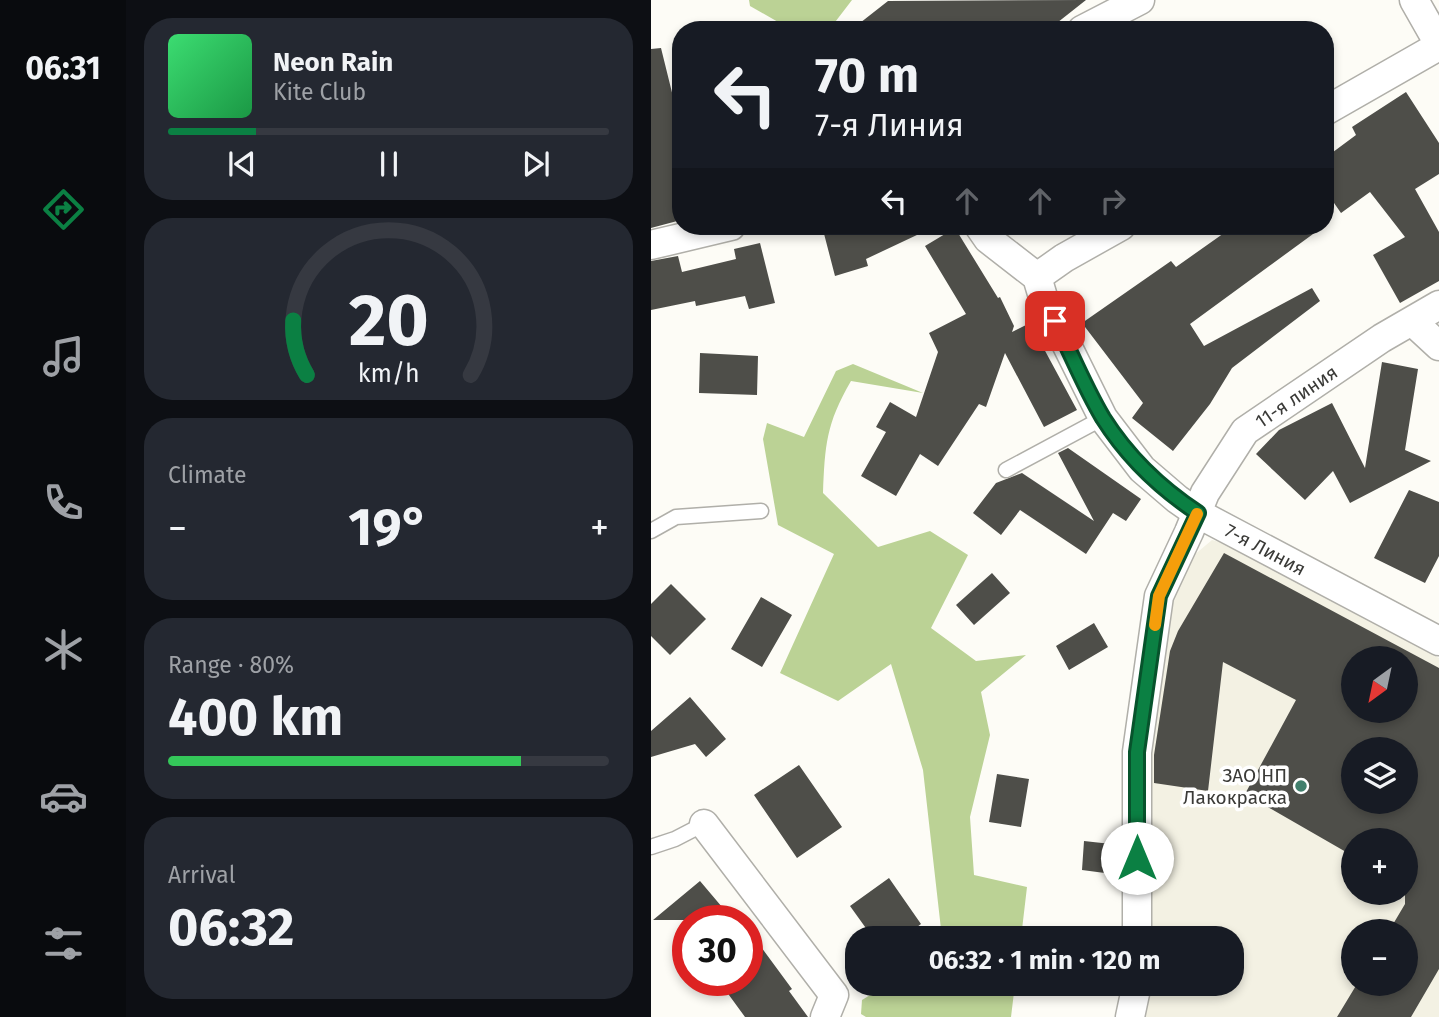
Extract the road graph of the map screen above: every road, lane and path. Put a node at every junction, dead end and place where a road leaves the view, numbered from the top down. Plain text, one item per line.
1 (1140, 0) edge
2 (1414, 0) edge
3 (1099, 21) edge
4 (1439, 45) edge
5 (1334, 106) edge
6 (693, 235) edge
7 (985, 235) edge
8 (1104, 235) edge
9 (651, 245) edge
10 (1037, 277) junction
11 (1439, 305) edge
12 (1412, 322) junction
13 (1439, 346) edge
14 (1103, 418) junction
15 (1006, 470) dead end
16 (761, 510) dead end
17 (1198, 513) junction
18 (651, 531) edge
19 (1439, 640) edge
20 (704, 824) joint
21 (651, 848) edge
22 (1137, 926) edge
23 (1134, 996) edge
24 (825, 1017) edge
25 (1130, 1017) edge

1 - 3 street
2 - 4 street
4 - 5 street
6 - 9 street
7 - 10 street
8 - 10 street
10 - 14 street, 7-я Линия
11 - 12 street, 11-я линия
12 - 13 street
12 - 17 street, 11-я линия
14 - 15 lane
14 - 17 street, 7-я Линия
16 - 18 lane
17 - 19 street, 7-я Линия
17 - 22 street, 11-я линия
20 - 21 lane
20 - 24 street
23 - 25 street

